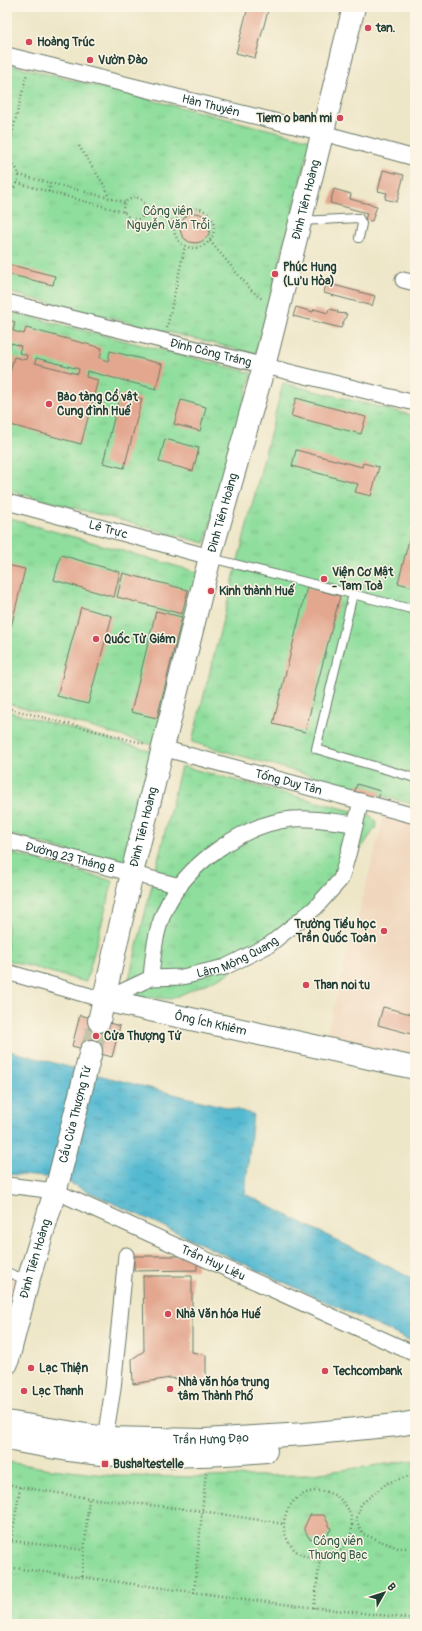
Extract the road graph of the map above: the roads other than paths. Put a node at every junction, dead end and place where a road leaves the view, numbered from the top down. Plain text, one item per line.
1 (354, 7) edge
2 (7, 55) edge
3 (322, 133) junction
4 (415, 158) edge
5 (300, 221) junction
6 (359, 238) dead end
7 (7, 302) edge
8 (264, 366) junction
9 (415, 403) edge
10 (7, 502) edge
11 (210, 557) junction
12 (353, 594) junction
13 (415, 610) edge
14 (162, 748) junction
15 (415, 778) edge
16 (361, 801) junction
17 (415, 816) edge
18 (355, 824) junction
19 (7, 841) edge
20 (132, 873) junction
21 (180, 886) junction
22 (7, 972) edge
23 (151, 978) junction
24 (104, 1000) junction
25 (99, 1020) tunnel mouth
26 (91, 1051) tunnel mouth
27 (415, 1068) edge
28 (57, 1184) junction
29 (7, 1185) edge
30 (126, 1255) dead end
31 (7, 1272) edge
32 (28, 1281) junction
33 (415, 1354) edge
34 (7, 1363) edge
35 (7, 1422) edge
36 (415, 1422) edge
37 (415, 1436) edge
38 (105, 1438) junction
39 (7, 1439) edge

1 - 3 main road, Đinh Tiên Hoàng
2 - 3 street, Hàn Thuyên
3 - 4 street, Hàn Thuyên
3 - 5 main road, Đinh Tiên Hoàng
5 - 6 lane
5 - 8 main road, Đinh Tiên Hoàng
7 - 8 street, Đinh Công Tráng
8 - 9 street, Đinh Công Tráng
8 - 11 main road, Đinh Tiên Hoàng
10 - 11 street, Lê Trực
11 - 12 lane
11 - 14 main road, Đinh Tiên Hoàng
12 - 13 lane
12 - 15 lane
14 - 16 street, Tống Duy Tân
14 - 20 main road, Đinh Tiên Hoàng
16 - 17 street, Tống Duy Tân
16 - 18 street, Lâm Mộng Quang
18 - 21 street
18 - 23 street, Lâm Mộng Quang
19 - 20 street, Đường 23 Tháng 8
20 - 21 street, Đường 23 Tháng 8
20 - 24 main road, Đinh Tiên Hoàng
21 - 23 street
22 - 24 street, Ông Ích Khiêm
23 - 24 street, Lâm Mộng Quang
24 - 25 main road, Đinh Tiên Hoàng
24 - 27 main road, Ông Ích Khiêm
26 - 28 main road, Cầu Cửa Thượng Tứ
28 - 29 street, Trần Huy Liệu
28 - 32 main road, Đinh Tiên Hoàng
28 - 33 street, Trần Huy Liệu
30 - 38 street
31 - 32 lane
32 - 34 main road, Đinh Tiên Hoàng
35 - 38 main road, Trần Hưng Đạo
36 - 38 main road, Trần Hưng Đạo
37 - 39 main road, Trần Hưng Đạo

